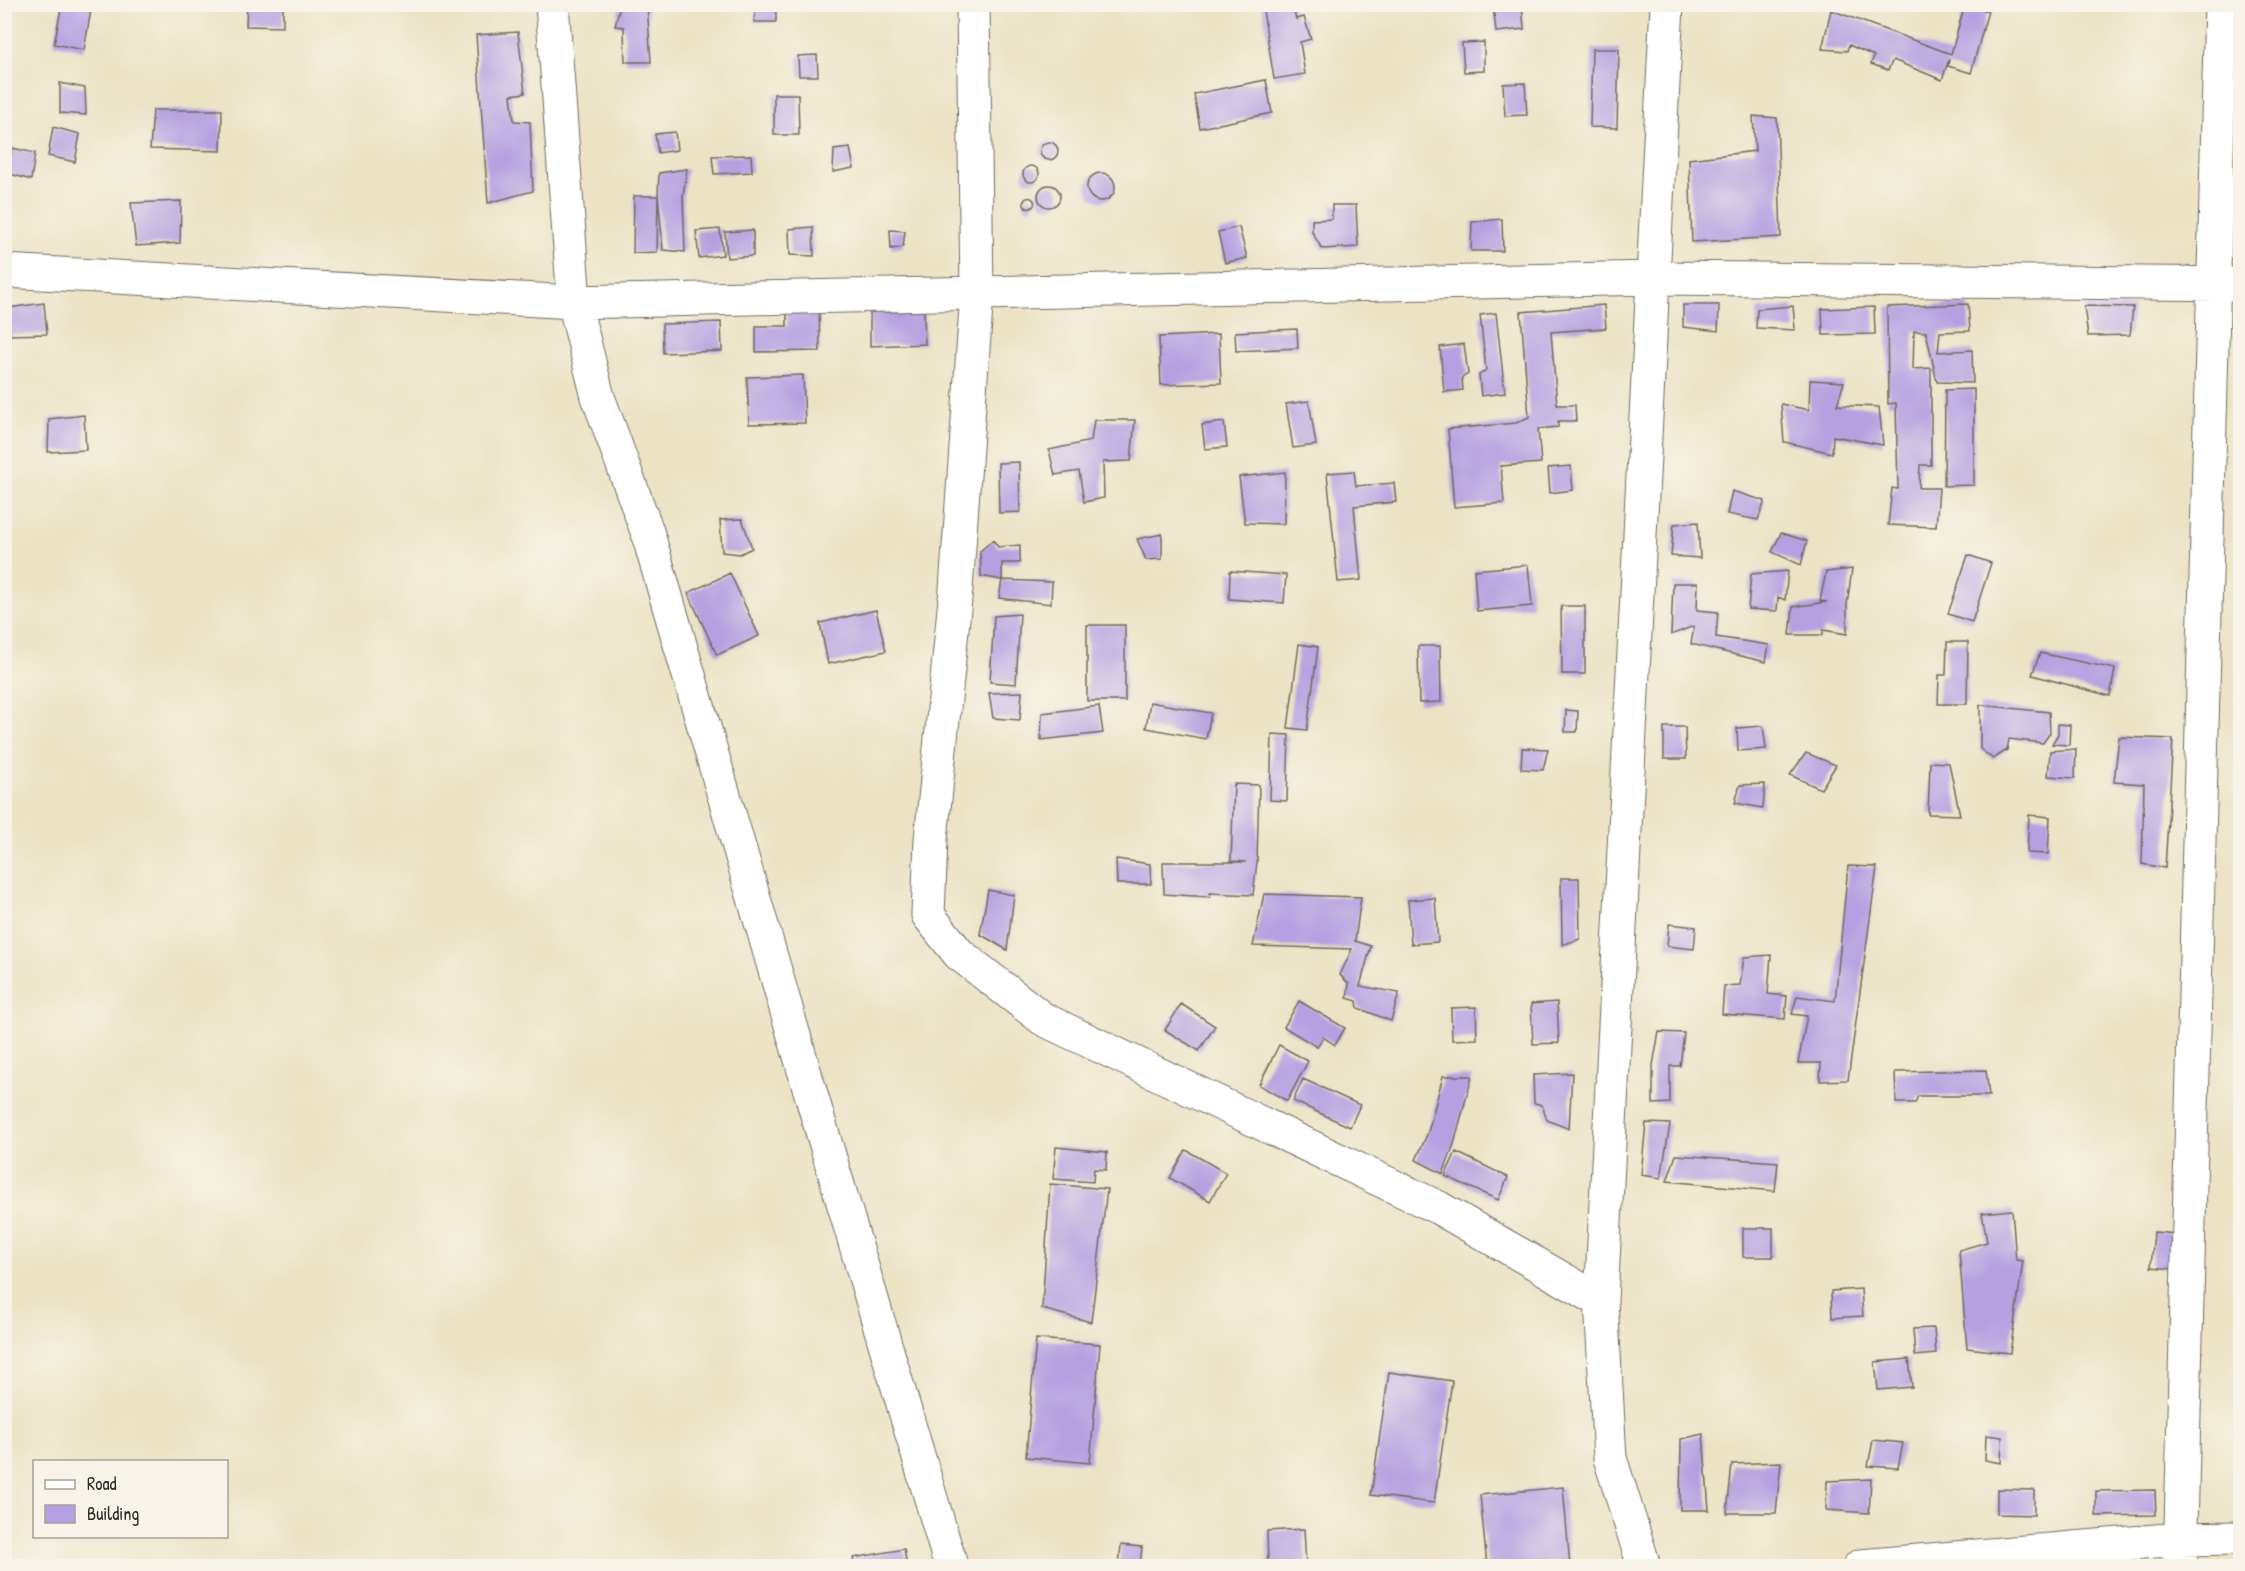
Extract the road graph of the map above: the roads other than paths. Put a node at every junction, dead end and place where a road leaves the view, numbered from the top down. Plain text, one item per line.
1 (552, 4) edge
2 (974, 4) edge
3 (1667, 4) edge
4 (2221, 4) edge
5 (4, 271) edge
6 (1653, 278) junction
7 (2227, 283) edge
8 (977, 293) junction
9 (574, 302) junction
10 (1601, 1301) junction
11 (2241, 1538) edge
12 (2180, 1553) edge
13 (951, 1566) edge
14 (1644, 1566) edge
15 (1860, 1566) edge

1 - 9 street
2 - 8 street
3 - 6 street
4 - 7 street
5 - 9 street
6 - 7 street
6 - 8 street
6 - 10 street
7 - 12 street
8 - 9 street
8 - 10 street
9 - 13 street
10 - 14 street
11 - 12 street
12 - 15 street

